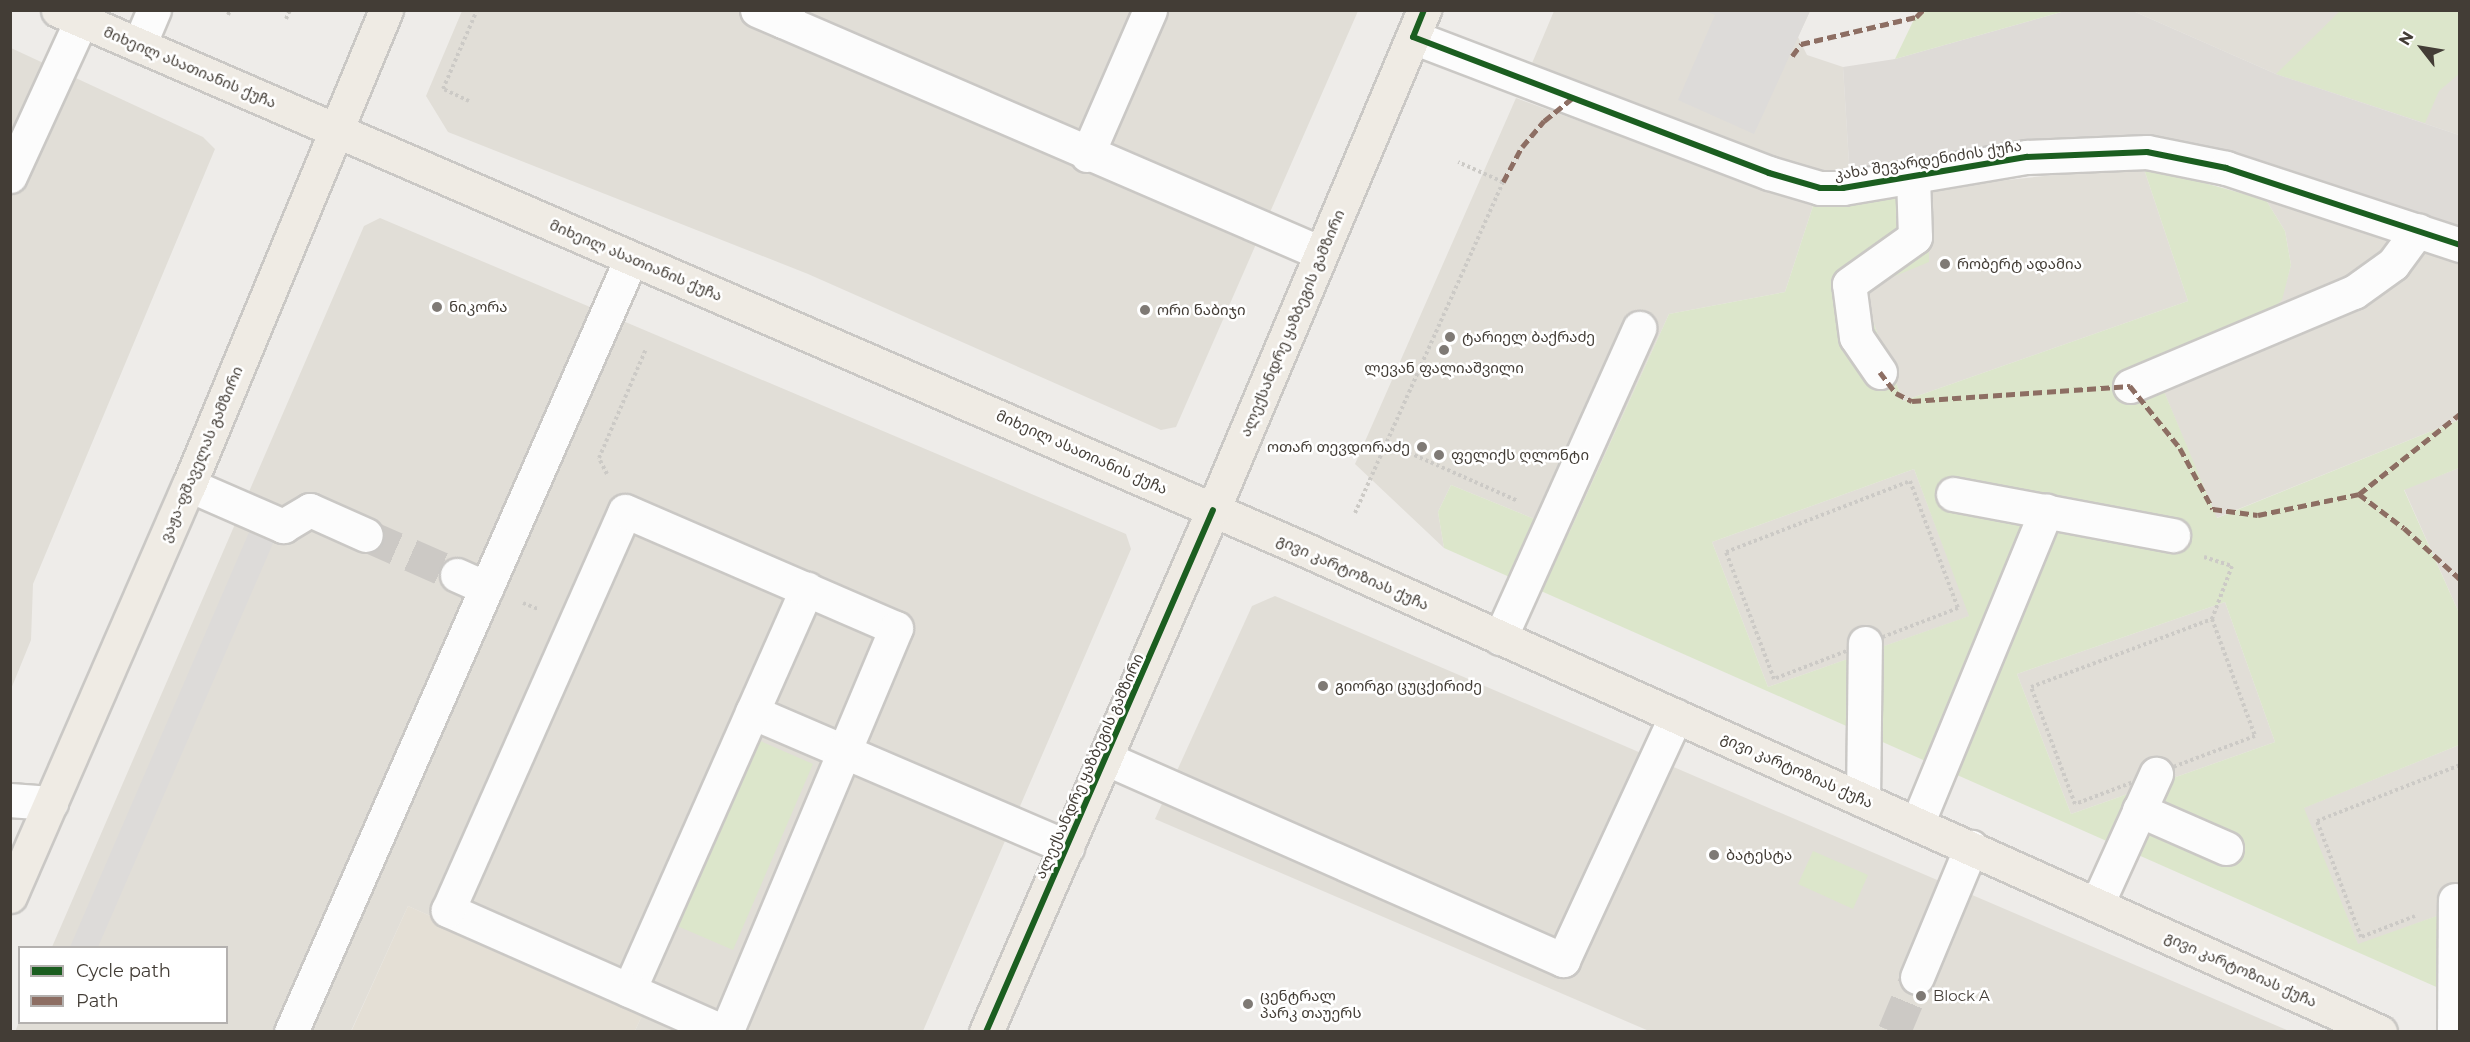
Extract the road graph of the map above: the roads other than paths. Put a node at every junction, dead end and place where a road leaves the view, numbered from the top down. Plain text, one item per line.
1 (154, 10) edge
2 (386, 10) edge
3 (1150, 10) edge
4 (776, 14) edge
5 (70, 16) edge
6 (1419, 24) edge
7 (139, 45) junction
8 (336, 130) junction
9 (1087, 155) junction
10 (10, 176) edge
11 (1913, 177) junction
12 (2418, 230) junction
13 (2459, 246) edge
14 (1321, 253) junction
15 (631, 259) junction
16 (1639, 328) dead end
17 (1880, 372) dead end
18 (2130, 386) dead end
19 (189, 485) junction
20 (1953, 494) dead end
21 (1213, 510) junction
22 (2046, 511) junction
23 (366, 535) tunnel mouth
24 (2173, 535) road end
25 (807, 589) junction
26 (1500, 638) junction
27 (1865, 643) road end
28 (752, 712) junction
29 (1676, 716) junction
30 (846, 752) junction
31 (1106, 758) junction
32 (2156, 774) road end
33 (10, 800) edge
34 (1863, 800) junction
35 (51, 803) junction
36 (2139, 810) junction
37 (1917, 824) junction
38 (1067, 847) junction
39 (1971, 848) junction
40 (2226, 848) dead end
41 (10, 896) edge
42 (2455, 900) road end
43 (2097, 904) junction
44 (1917, 976) tunnel mouth
45 (629, 990) junction
46 (2334, 1022) edge
47 (291, 1032) edge
48 (725, 1032) edge
49 (986, 1032) edge
50 (2380, 1032) edge
51 (2454, 1032) edge

1 - 7 street
2 - 8 main road, ვაჟა-ფშაველას გამზირი
3 - 9 street
4 - 9 street
5 - 7 main road, მიხეილ ასათიანის ქუჩა
5 - 10 street
6 - 11 street, კახა შევარდენიძის ქუჩა
6 - 14 main road, ალექსანდრე ყაზბეგის გამზირი
7 - 8 main road, მიხეილ ასათიანის ქუჩა
8 - 15 main road, მიხეილ ასათიანის ქუჩა
8 - 19 main road, ვაჟა-ფშაველას გამზირი
9 - 14 street
11 - 12 street, კახა შევარდენიძის ქუჩა
11 - 17 street
12 - 13 street, კახა შევარდენიძის ქუჩა
12 - 18 street
14 - 21 main road, ალექსანდრე ყაზბეგის გამზირი
15 - 21 main road, მიხეილ ასათიანის ქუჩა
15 - 47 street
16 - 26 street
19 - 23 street
19 - 35 main road, ვაჟა-ფშაველას გამზირი
20 - 22 street
21 - 26 main road, გივი კარტოზიას ქუჩა
21 - 31 main road, ალექსანდრე ყაზბეგის გამზირი
22 - 24 street
22 - 37 street
25 - 28 street
25 - 30 street
25 - 45 street
26 - 29 main road, გივი კარტოზიას ქუჩა
27 - 34 street
28 - 30 street
28 - 45 street
29 - 31 street
29 - 34 main road, გივი კარტოზიას ქუჩა
30 - 38 street
30 - 48 street
31 - 38 main road, ალექსანდრე ყაზბეგის გამზირი
32 - 36 street
33 - 35 street
34 - 37 main road, გივი კარტოზიას ქუჩა
35 - 41 main road, ვაჟა-ფშაველას გამზირი
36 - 40 street
36 - 43 street
37 - 39 main road, გივი კარტოზიას ქუჩა
38 - 49 main road, ალექსანდრე ყაზბეგის გამზირი
39 - 43 main road, გივი კარტოზიას ქუჩა
39 - 44 street
42 - 51 street
43 - 46 main road, გივი კარტოზიას ქუჩა
45 - 48 street
46 - 50 main road, გივი კარტოზიას ქუჩა

